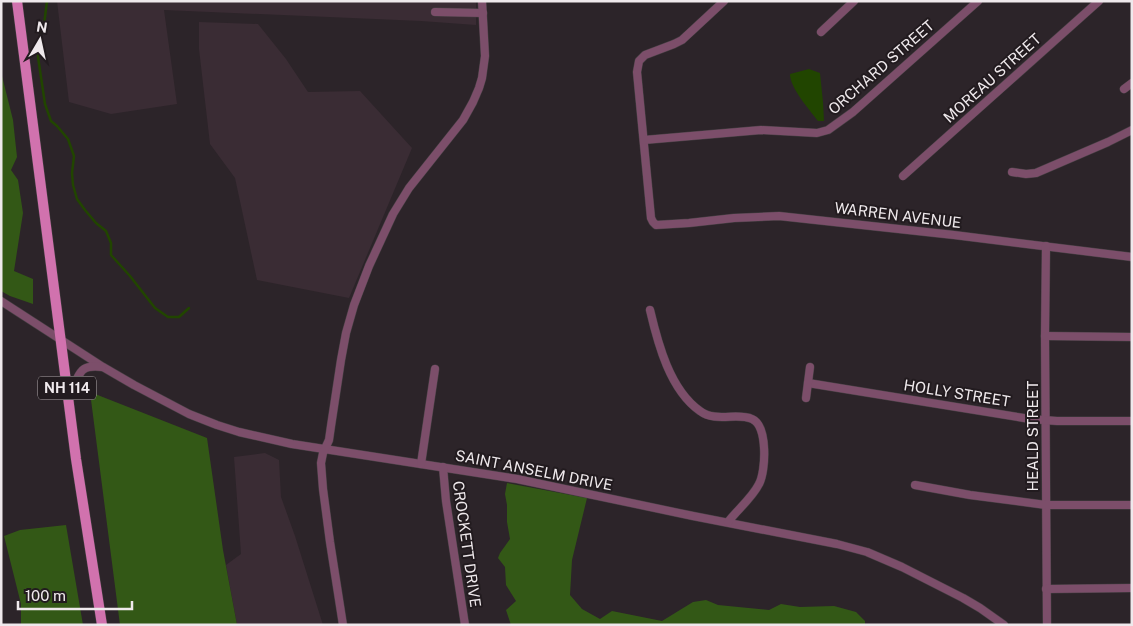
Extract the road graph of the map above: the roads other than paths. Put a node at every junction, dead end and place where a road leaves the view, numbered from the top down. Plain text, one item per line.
1 (17, 1) edge
2 (482, 1) edge
3 (724, 1) edge
4 (854, 1) edge
5 (978, 1) edge
6 (1100, 1) edge
7 (435, 12) dead end
8 (483, 13) junction
9 (821, 32) dead end
10 (1132, 83) edge
11 (1124, 89) dead end
12 (1132, 130) edge
13 (644, 140) junction
14 (1012, 172) dead end
15 (903, 176) dead end
16 (1046, 246) junction
17 (1132, 257) edge
18 (1, 301) edge
19 (650, 310) dead end
20 (1045, 336) junction
21 (1132, 336) edge
22 (61, 340) junction
23 (103, 367) junction
24 (810, 367) dead end
25 (436, 369) dead end
26 (808, 383) junction
27 (68, 393) junction
28 (806, 398) dead end
29 (1046, 420) junction
30 (1132, 421) edge
31 (324, 450) junction
32 (420, 464) junction
33 (443, 467) junction
34 (915, 485) dead end
35 (1046, 505) junction
36 (1132, 505) edge
37 (728, 522) junction
38 (1132, 588) edge
39 (1046, 589) junction
40 (102, 625) edge
41 (343, 625) edge
42 (465, 625) edge
43 (1004, 625) edge
44 (1047, 625) edge

1 - 22 main road, NH 114
2 - 8 street
3 - 13 street
4 - 9 street
5 - 13 street, ORCHARD STREET
6 - 15 street, MOREAU STREET
7 - 8 street
8 - 31 street
10 - 11 street
12 - 14 street
13 - 16 street, WARREN AVENUE
16 - 17 street, WARREN AVENUE
16 - 20 street, HEALD STREET
18 - 22 street, SAINT ANSELM DRIVE
19 - 37 street
20 - 21 street
20 - 29 street, HEALD STREET
22 - 23 street, SAINT ANSELM DRIVE
22 - 27 main road, NH 114
23 - 27 street
23 - 31 street, SAINT ANSELM DRIVE
24 - 26 street
25 - 32 street
26 - 28 street
26 - 29 street, HOLLY STREET
27 - 40 main road, NH 114
29 - 30 street, HOLLY STREET
29 - 35 street, HEALD STREET
31 - 32 street, SAINT ANSELM DRIVE
31 - 41 street
32 - 33 street, SAINT ANSELM DRIVE
33 - 37 street, SAINT ANSELM DRIVE
33 - 42 street, CROCKETT DRIVE
34 - 35 street
35 - 36 street
35 - 39 street, HEALD STREET
37 - 43 street, SAINT ANSELM DRIVE
38 - 39 street
39 - 44 street, HEALD STREET

